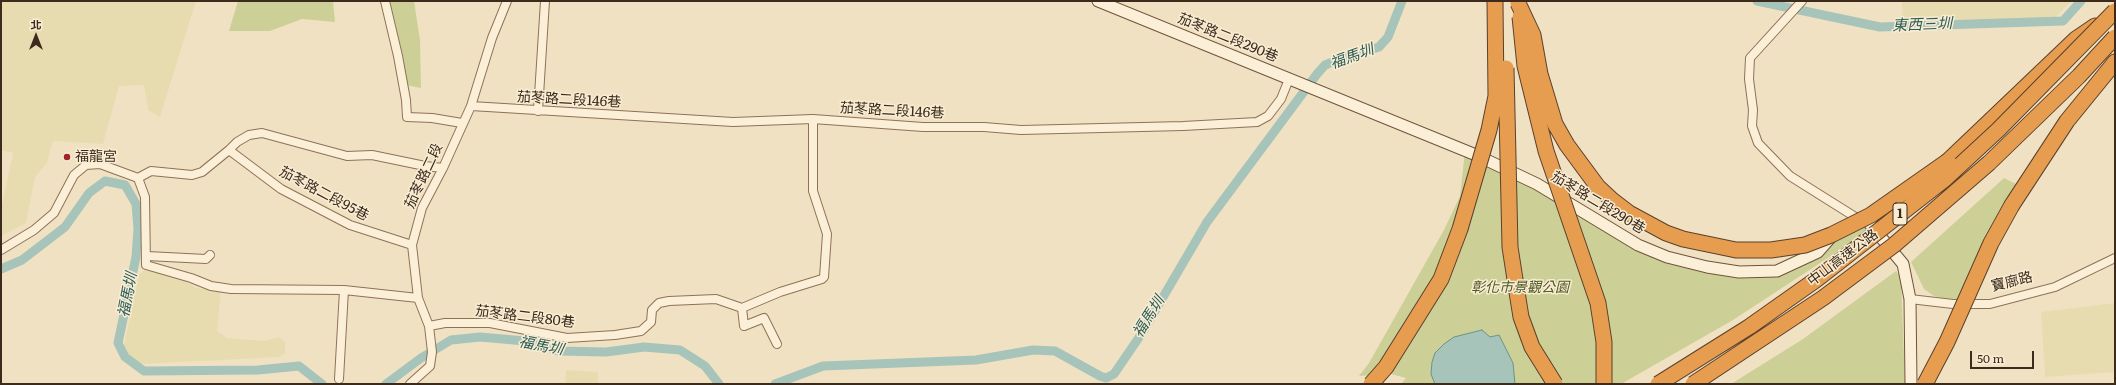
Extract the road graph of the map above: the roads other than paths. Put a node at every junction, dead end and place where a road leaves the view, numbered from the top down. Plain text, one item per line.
1 (385, 1) edge
2 (507, 1) edge
3 (545, 1) edge
4 (1098, 1) edge
5 (1495, 1) edge
6 (1499, 1) edge
7 (1802, 1) edge
8 (1518, 2) edge
9 (2115, 11) edge
10 (2115, 37) edge
11 (2115, 62) edge
12 (1289, 79) junction
13 (471, 106) junction
14 (538, 112) junction
15 (813, 119) junction
16 (462, 123) junction
17 (229, 150) junction
18 (443, 168) junction
19 (138, 178) junction
20 (1637, 209) dead end
21 (1862, 219) junction
22 (1837, 231) junction
23 (412, 245) junction
24 (1, 250) edge
25 (210, 255) dead end
26 (147, 256) junction
27 (2115, 258) edge
28 (344, 290) junction
29 (418, 298) junction
30 (1910, 299) junction
31 (742, 308) junction
32 (429, 329) junction
33 (777, 344) dead end
34 (339, 379) dead end
35 (410, 384) edge
36 (1371, 384) edge
37 (1555, 384) edge
38 (1604, 384) edge
39 (1658, 384) edge
40 (1693, 384) edge
41 (1911, 384) edge
42 (1925, 384) edge

1 - 16 street
2 - 13 street, 茄苳路二段
3 - 14 street
4 - 12 street, 茄苳路二段290巷
5 - 36 highway, bridge
6 - 37 highway, bridge
7 - 21 street
8 - 9 highway, bridge
8 - 38 highway, bridge
9 - 39 highway, 中山高速公路 / 1, bridge
10 - 40 highway, 中山高速公路 / 1, bridge
11 - 42 highway, bridge
12 - 15 street, 茄苳路二段146巷
12 - 22 street, 茄苳路二段290巷
13 - 14 street, 茄苳路二段146巷
13 - 16 street, 茄苳路二段
14 - 15 street, 茄苳路二段146巷
15 - 31 street
16 - 18 street, 茄苳路二段
17 - 18 street
17 - 19 street
17 - 23 street, 茄苳路二段95巷
18 - 23 street, 茄苳路二段
19 - 24 street
19 - 26 street
20 - 22 street
21 - 22 street, 茄苳路二段290巷
21 - 30 street
23 - 29 street, 茄苳路二段
25 - 26 street
26 - 28 street
27 - 30 street, 寶廍路
28 - 29 street
28 - 34 street
29 - 32 street, 茄苳路二段
30 - 41 street
31 - 32 street, 茄苳路二段80巷
31 - 33 street
32 - 35 street, 茄苳路二段

